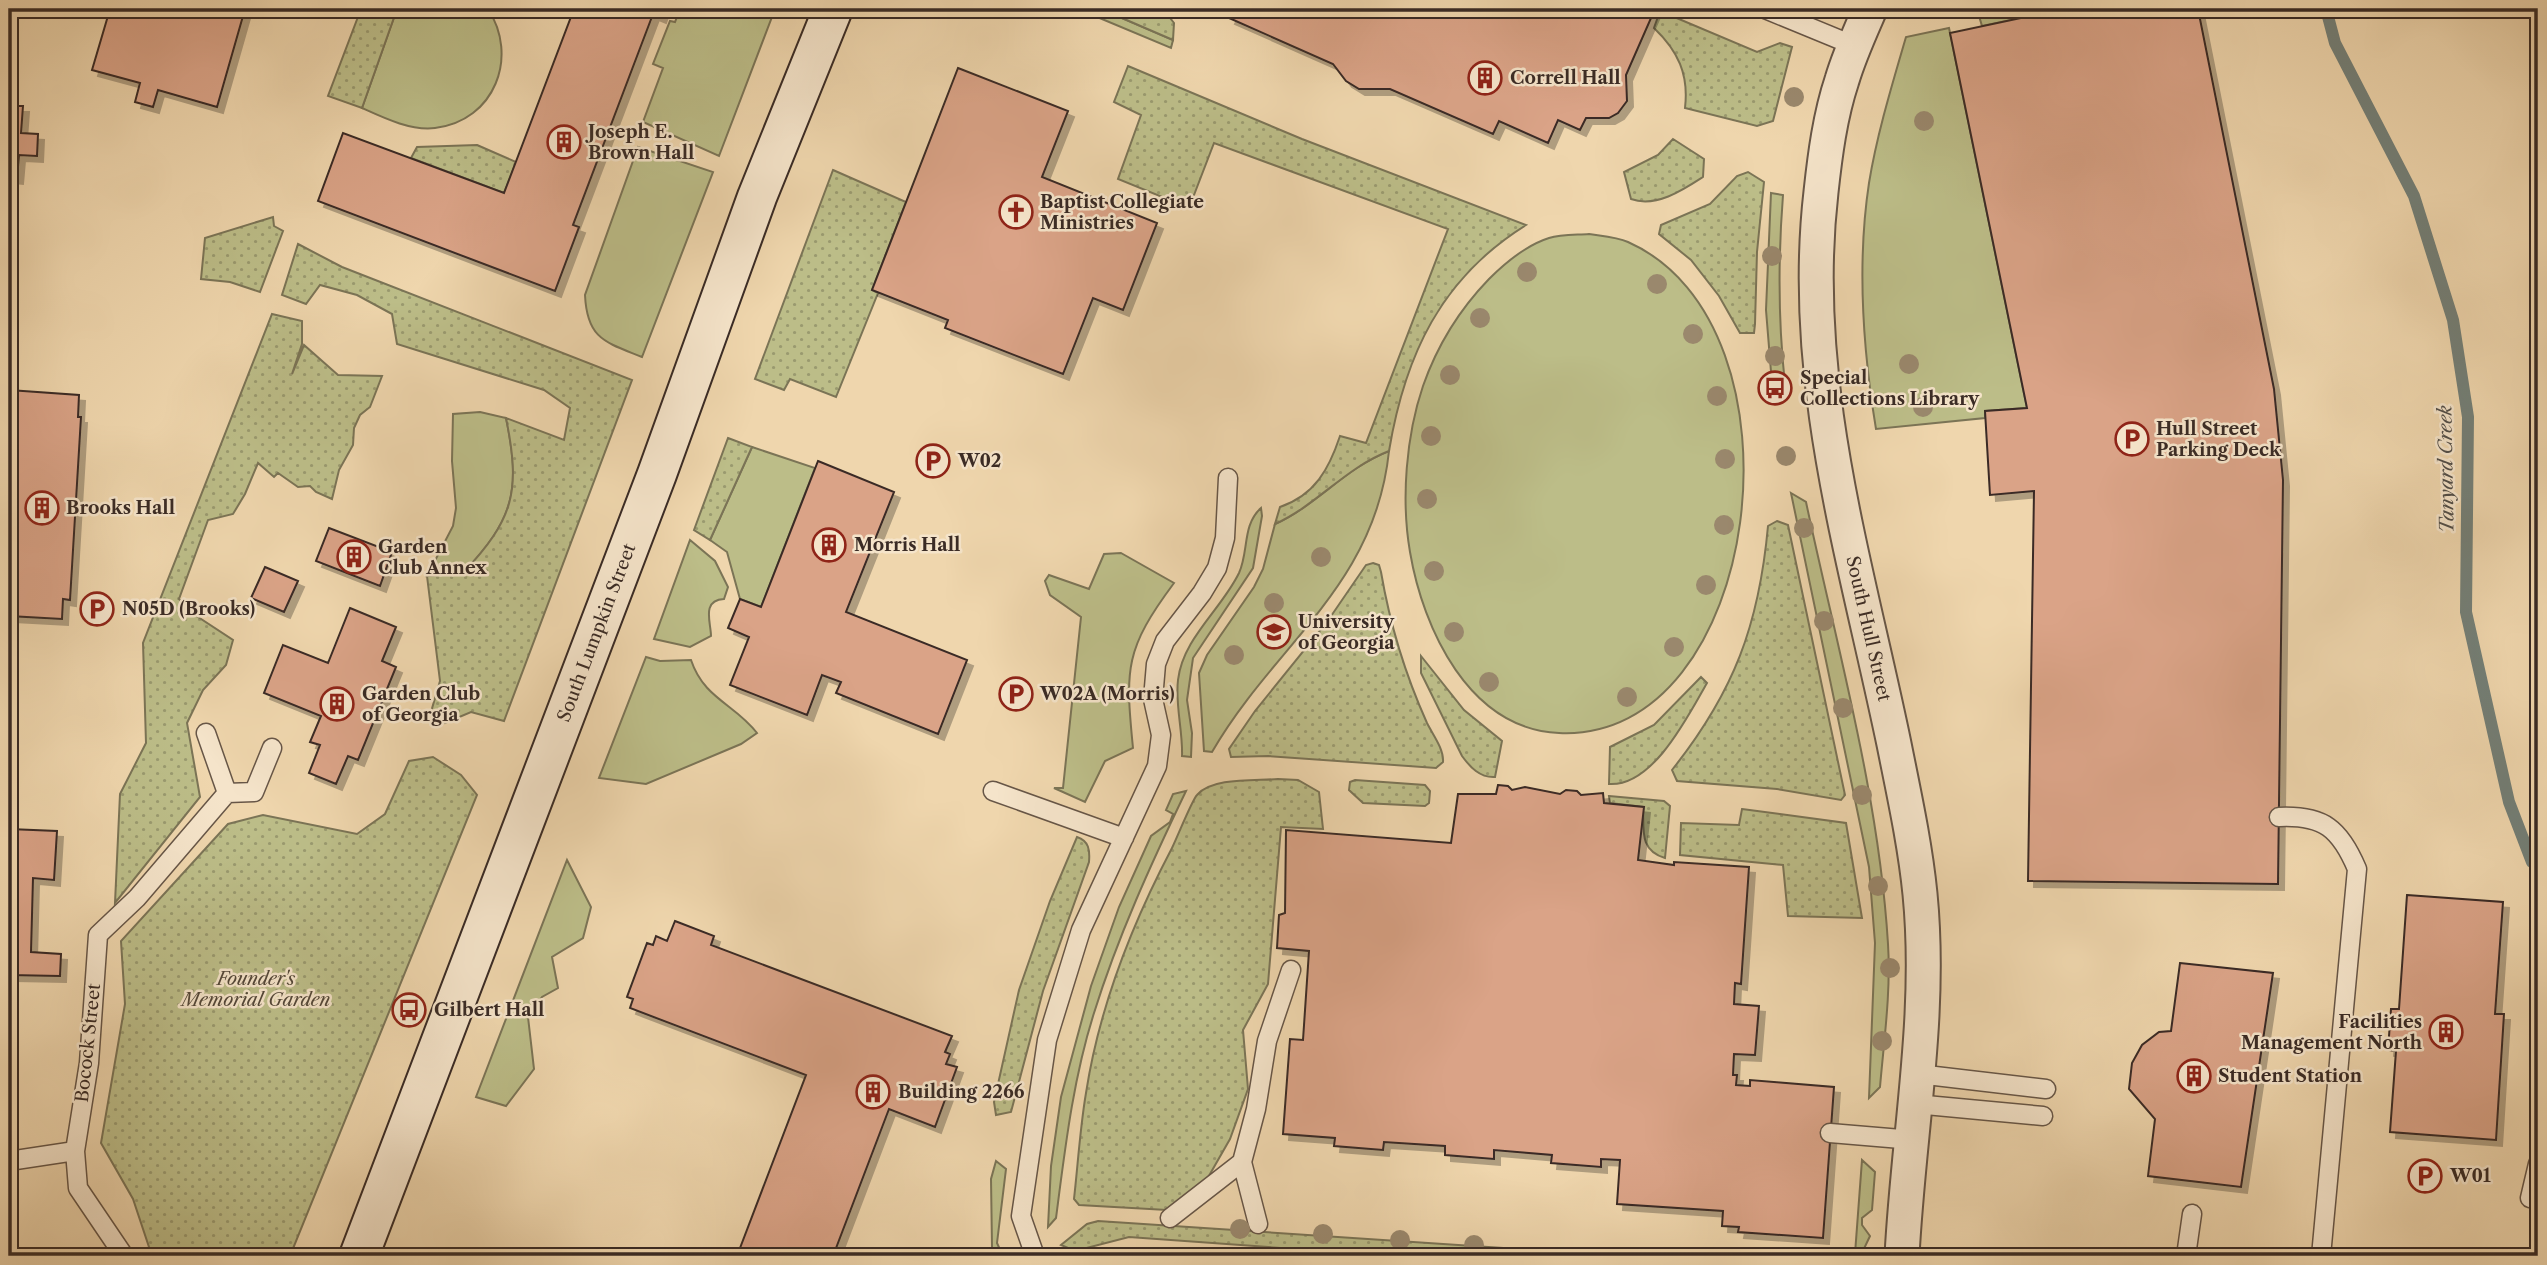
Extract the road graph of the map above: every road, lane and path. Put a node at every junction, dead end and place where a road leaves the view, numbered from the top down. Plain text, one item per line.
1 (833, 9) edge
2 (1765, 9) edge
3 (1870, 9) edge
4 (1855, 46) junction
5 (1228, 478) dead end
6 (206, 733) dead end
7 (272, 748) dead end
8 (993, 791) dead end
9 (227, 793) junction
10 (2279, 817) dead end
11 (1124, 838) junction
12 (1291, 970) dead end
13 (1916, 1089) junction
14 (2046, 1089) dead end
15 (2043, 1116) dead end
16 (1830, 1133) dead end
17 (1913, 1140) junction
18 (75, 1151) junction
19 (9, 1161) edge
20 (1242, 1162) junction
21 (2538, 1164) edge
22 (2530, 1198) dead end
23 (2192, 1214) dead end
24 (1170, 1218) dead end
25 (1258, 1224) dead end
26 (124, 1256) edge
27 (359, 1256) edge
28 (1035, 1256) edge
29 (1902, 1256) edge
30 (2186, 1256) edge
31 (2321, 1256) edge

1 - 27 main road, South Lumpkin Street
2 - 4 lane
3 - 4 street, South Hull Street
4 - 13 street, South Hull Street
5 - 11 lane
6 - 9 lane
7 - 9 lane
8 - 11 lane
9 - 18 lane, Bocock Street
10 - 31 lane
11 - 28 lane
12 - 20 lane
13 - 14 lane
13 - 15 lane
13 - 17 street, South Hull Street
16 - 17 lane
17 - 29 street, South Hull Street
18 - 19 lane
18 - 26 lane, Bocock Street
20 - 24 lane
20 - 25 lane
21 - 22 lane
23 - 30 lane

